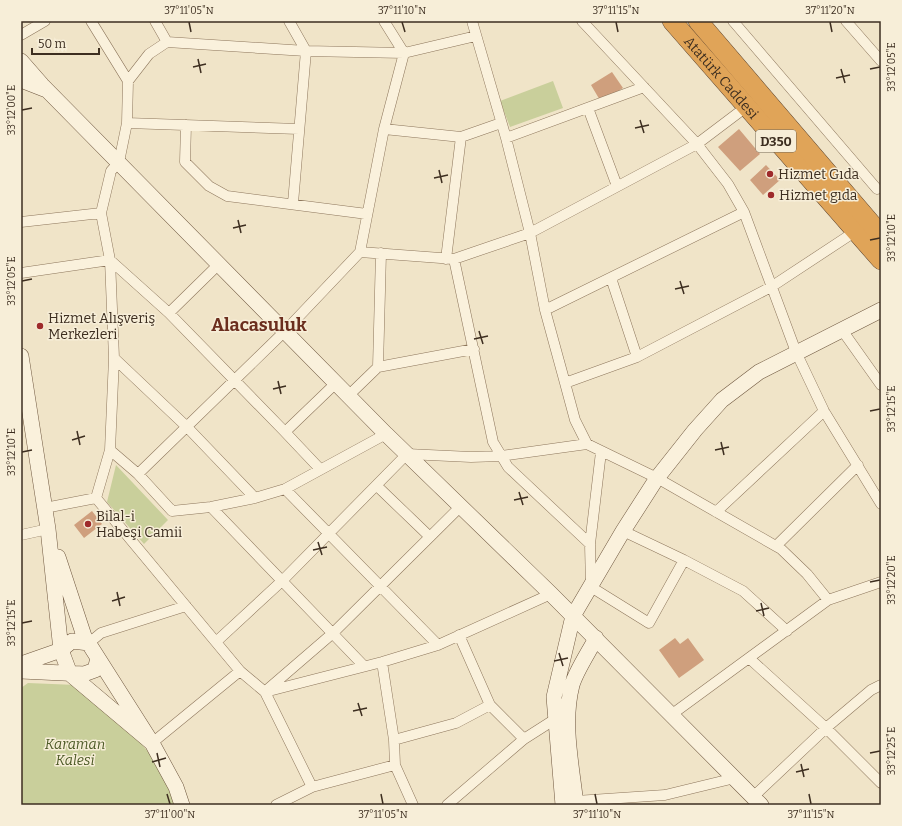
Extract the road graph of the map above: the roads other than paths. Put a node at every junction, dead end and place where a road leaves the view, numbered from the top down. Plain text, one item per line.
1 (45, 21) edge
2 (91, 21) edge
3 (155, 21) edge
4 (289, 21) edge
5 (384, 21) edge
6 (472, 21) edge
7 (582, 21) edge
8 (672, 21) edge
9 (698, 21) edge
10 (732, 21) edge
11 (846, 21) edge
12 (21, 35) edge
13 (476, 36) junction
14 (167, 42) junction
15 (306, 51) junction
16 (404, 53) junction
17 (21, 61) edge
18 (881, 62) edge
19 (21, 80) edge
20 (128, 81) junction
21 (644, 87) junction
22 (47, 90) junction
23 (746, 107) junction
24 (588, 108) junction
25 (127, 123) junction
26 (502, 123) junction
27 (186, 125) junction
28 (299, 129) junction
29 (384, 129) junction
30 (461, 137) junction
31 (506, 138) junction
32 (697, 144) junction
33 (119, 162) junction
34 (617, 186) junction
35 (880, 188) edge
36 (294, 203) junction
37 (744, 212) junction
38 (101, 213) junction
39 (367, 214) junction
40 (21, 222) edge
41 (856, 232) junction
42 (530, 233) junction
43 (881, 235) edge
44 (360, 252) junction
45 (381, 253) junction
46 (450, 259) junction
47 (110, 260) junction
48 (881, 260) edge
49 (219, 264) junction
50 (21, 273) edge
51 (611, 278) junction
52 (771, 287) junction
53 (545, 310) junction
54 (881, 310) edge
55 (169, 313) junction
56 (842, 330) junction
57 (285, 331) junction
58 (474, 349) junction
59 (796, 352) junction
60 (21, 356) edge
61 (637, 357) junction
62 (114, 358) junction
63 (378, 367) junction
64 (236, 380) junction
65 (336, 383) junction
66 (565, 383) junction
67 (881, 385) edge
68 (348, 396) junction
69 (824, 411) junction
70 (187, 426) junction
71 (285, 432) junction
72 (386, 434) junction
73 (587, 444) junction
74 (110, 450) junction
75 (601, 452) junction
76 (407, 454) junction
77 (501, 456) junction
78 (858, 465) junction
79 (320, 469) junction
80 (138, 474) junction
81 (657, 478) junction
82 (377, 486) junction
83 (877, 488) edge
84 (284, 489) junction
85 (96, 498) junction
86 (255, 498) junction
87 (881, 504) edge
88 (461, 506) junction
89 (211, 507) junction
90 (45, 508) junction
91 (716, 512) junction
92 (48, 530) junction
93 (623, 531) junction
94 (329, 533) junction
95 (21, 535) edge
96 (429, 536) junction
97 (590, 544) junction
98 (776, 546) junction
99 (684, 560) junction
100 (283, 580) junction
101 (881, 582) edge
102 (380, 586) junction
103 (590, 587) junction
104 (551, 594) junction
105 (828, 600) junction
106 (186, 606) junction
107 (574, 616) junction
108 (787, 631) junction
109 (333, 633) junction
110 (459, 635) junction
111 (596, 638) junction
112 (217, 641) junction
113 (89, 643) junction
114 (438, 645) junction
115 (61, 650) junction
116 (98, 658) junction
117 (749, 658) junction
118 (382, 662) junction
119 (21, 664) edge
120 (364, 665) junction
121 (21, 671) edge
122 (240, 671) junction
123 (70, 674) junction
124 (881, 686) edge
125 (265, 692) junction
126 (490, 705) junction
127 (562, 715) junction
128 (671, 715) junction
129 (826, 728) junction
130 (524, 739) junction
131 (394, 740) junction
132 (152, 742) junction
133 (395, 765) junction
134 (734, 778) junction
135 (881, 783) edge
136 (312, 787) junction
137 (666, 800) edge
138 (757, 801) edge
139 (572, 804) edge
140 (182, 805) edge
141 (276, 805) edge
142 (413, 805) edge
143 (447, 805) edge

1 - 12 street
2 - 20 street
3 - 14 street
4 - 15 street
5 - 16 street
6 - 13 street
7 - 21 street
8 - 23 highway, Atatürk Caddesi / D350
9 - 43 highway, Atatürk Caddesi / D350
10 - 35 street
11 - 18 street
13 - 16 street
13 - 26 street
14 - 15 street
14 - 20 street
15 - 16 street
15 - 28 street
16 - 29 street
17 - 22 main road
19 - 22 main road
20 - 25 street
21 - 24 street
21 - 32 street
22 - 33 main road
23 - 32 street
23 - 41 highway, Atatürk Caddesi / D350
24 - 31 street
24 - 34 street
25 - 27 street
25 - 33 street
26 - 30 street
26 - 31 street
27 - 28 street
27 - 36 street
28 - 36 street
29 - 30 street
29 - 39 street
30 - 46 street
31 - 42 street
32 - 34 street
32 - 37 street
33 - 38 street
33 - 49 main road
34 - 42 street
36 - 39 street
37 - 51 street
37 - 52 street
38 - 40 street
38 - 47 street
39 - 44 street
41 - 48 highway, Atatürk Caddesi / D350
41 - 52 street
42 - 46 street
42 - 53 street
44 - 45 street
44 - 57 street
45 - 46 street
45 - 63 street
46 - 58 street
47 - 50 street
47 - 55 street
47 - 62 street
49 - 55 street
49 - 57 main road
51 - 53 street
51 - 61 street
52 - 59 street
52 - 61 street
53 - 66 street
54 - 56 main road
55 - 64 street
56 - 59 main road
56 - 67 street
57 - 64 street
57 - 65 main road
58 - 63 street
58 - 77 street
59 - 69 street
59 - 81 main road
60 - 90 main road
61 - 66 street
62 - 70 street
62 - 74 street
63 - 68 street
64 - 70 street
64 - 71 street
65 - 68 main road
65 - 71 street
66 - 73 street
68 - 72 main road
69 - 78 street
69 - 91 street
70 - 80 street
70 - 86 street
71 - 79 street
72 - 76 main road
72 - 79 street
73 - 75 street
73 - 77 street
74 - 80 street
74 - 85 street
75 - 81 street
75 - 97 street
76 - 77 street
76 - 82 street
76 - 88 main road
77 - 97 street
78 - 83 street
78 - 98 street
79 - 84 street
80 - 89 street
81 - 91 street
81 - 93 main road
82 - 94 street
82 - 96 street
83 - 87 street
84 - 86 street
84 - 94 street
85 - 90 street
85 - 106 street
86 - 89 street
88 - 96 street
88 - 104 main road
89 - 100 street
90 - 92 main road
91 - 98 street
92 - 95 street
92 - 113 main road
92 - 115 main road
93 - 99 street
93 - 103 main road
94 - 100 street
94 - 102 street
96 - 102 street
97 - 103 street
98 - 105 street
99 - 103 street
99 - 108 street
100 - 109 street
100 - 112 street
101 - 105 street
102 - 109 street
102 - 114 street
103 - 107 main road
104 - 107 main road
104 - 110 street
105 - 108 street
106 - 112 street
106 - 113 street
107 - 111 main road
107 - 127 main road
108 - 117 street
109 - 120 street
109 - 125 street
110 - 114 street
110 - 126 street
111 - 127 main road
111 - 128 main road
112 - 122 street
113 - 115 main road
113 - 116 main road
114 - 118 street
115 - 119 main road
115 - 123 main road
116 - 123 main road
116 - 132 main road
117 - 128 street
117 - 129 street
118 - 120 street
118 - 131 street
120 - 125 street
121 - 123 main road
122 - 125 street
122 - 132 street
123 - 132 main road
124 - 129 street
125 - 136 street
126 - 130 street
126 - 131 street
127 - 130 street
127 - 139 main road
128 - 134 main road
129 - 135 street
129 - 138 street
130 - 143 street
131 - 133 street
132 - 140 main road
133 - 136 street
133 - 142 street
134 - 137 street
134 - 138 main road
136 - 141 street
137 - 139 street

